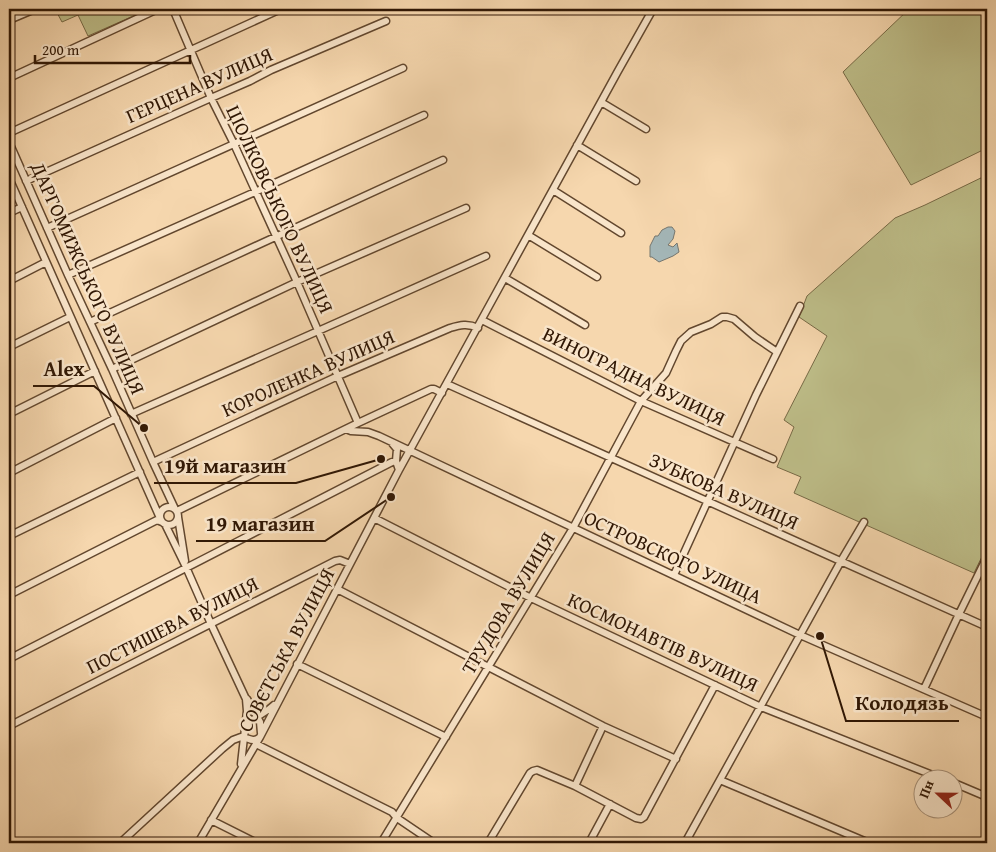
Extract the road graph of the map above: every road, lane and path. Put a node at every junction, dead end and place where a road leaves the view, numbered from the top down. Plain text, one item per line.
1 (35, 9) edge
2 (158, 9) edge
3 (173, 9) edge
4 (281, 9) edge
5 (653, 9) edge
6 (9, 20) edge
7 (386, 21) dead end
8 (191, 49) junction
9 (403, 68) dead end
10 (9, 78) edge
11 (211, 98) junction
12 (601, 102) junction
13 (424, 115) dead end
14 (646, 129) dead end
15 (9, 133) edge
16 (9, 142) edge
17 (234, 144) junction
18 (577, 145) junction
19 (444, 160) dead end
20 (9, 178) edge
21 (26, 181) junction
22 (636, 181) dead end
23 (553, 190) junction
24 (255, 192) junction
25 (22, 207) junction
26 (466, 208) dead end
27 (9, 213) edge
28 (47, 228) junction
29 (621, 233) dead end
30 (528, 235) junction
31 (276, 237) junction
32 (486, 256) dead end
33 (46, 262) junction
34 (68, 275) junction
35 (597, 277) dead end
36 (505, 278) junction
37 (9, 281) edge
38 (297, 282) junction
39 (800, 306) dead end
40 (70, 317) junction
41 (482, 320) junction
42 (90, 322) junction
43 (585, 324) dead end
44 (478, 328) junction
45 (318, 332) junction
46 (9, 347) edge
47 (777, 352) junction
48 (112, 369) junction
49 (95, 371) junction
50 (338, 376) junction
51 (447, 384) junction
52 (442, 393) junction
53 (641, 401) junction
54 (9, 414) edge
55 (131, 414) junction
56 (116, 418) junction
57 (358, 423) junction
58 (346, 429) junction
59 (390, 441) junction
60 (734, 442) junction
61 (411, 451) junction
62 (611, 458) junction
63 (773, 459) dead end
64 (396, 460) junction
65 (430, 460) junction
66 (153, 462) junction
67 (399, 470) junction
68 (140, 472) junction
69 (9, 473) edge
70 (708, 502) junction
71 (177, 512) junction
72 (374, 518) junction
73 (162, 521) junction
74 (864, 522) dead end
75 (573, 528) junction
76 (9, 536) edge
77 (987, 558) edge
78 (840, 561) junction
79 (350, 564) junction
80 (186, 567) junction
81 (674, 575) junction
82 (337, 590) junction
83 (9, 595) edge
84 (531, 598) junction
85 (959, 614) junction
86 (211, 624) junction
87 (987, 627) edge
88 (800, 634) junction
89 (9, 659) edge
90 (297, 664) junction
91 (488, 668) junction
92 (715, 685) junction
93 (924, 689) junction
94 (246, 698) junction
95 (277, 703) junction
96 (761, 707) junction
97 (257, 717) junction
98 (987, 717) edge
99 (9, 726) edge
100 (603, 726) junction
101 (245, 728) junction
102 (446, 736) junction
103 (244, 737) junction
104 (260, 737) junction
105 (256, 744) junction
106 (676, 759) junction
107 (241, 768) junction
108 (920, 770) edge
109 (720, 780) junction
110 (575, 786) junction
111 (964, 787) edge
112 (987, 797) edge
113 (610, 804) junction
114 (397, 818) junction
115 (211, 820) junction
116 (120, 843) edge
117 (198, 843) edge
118 (257, 843) edge
119 (381, 843) edge
120 (434, 843) edge
121 (488, 843) edge
122 (589, 843) edge
123 (685, 843) edge
124 (869, 843) edge

1 - 6 street
2 - 10 street
3 - 8 street, ЦІОЛКОВСЬКОГО ВУЛИЦЯ
4 - 8 street
5 - 12 street, СОВЄТСЬКА ВУЛИЦЯ
7 - 11 street, ГЕРЦЕНА ВУЛИЦЯ
8 - 11 street, ЦІОЛКОВСЬКОГО ВУЛИЦЯ
8 - 15 street
9 - 17 street
11 - 17 street, ЦІОЛКОВСЬКОГО ВУЛИЦЯ
11 - 21 street, ГЕРЦЕНА ВУЛИЦЯ
12 - 14 street
12 - 18 street, СОВЄТСЬКА ВУЛИЦЯ
13 - 24 street
16 - 21 street, ДАРГОМИЖСЬКОГО ВУЛИЦЯ
17 - 24 street, ЦІОЛКОВСЬКОГО ВУЛИЦЯ
17 - 28 street
18 - 22 street
18 - 23 street, СОВЄТСЬКА ВУЛИЦЯ
19 - 31 street
20 - 25 street, ДАРГОМИЖСЬКОГО ВУЛИЦЯ
21 - 28 street, ДАРГОМИЖСЬКОГО ВУЛИЦЯ
23 - 29 street
23 - 30 street, СОВЄТСЬКА ВУЛИЦЯ
24 - 31 street, ЦІОЛКОВСЬКОГО ВУЛИЦЯ
24 - 34 street
25 - 27 street
25 - 33 street, ДАРГОМИЖСЬКОГО ВУЛИЦЯ
26 - 38 street
28 - 34 street, ДАРГОМИЖСЬКОГО ВУЛИЦЯ
30 - 35 street
30 - 36 street, СОВЄТСЬКА ВУЛИЦЯ
31 - 38 street, ЦІОЛКОВСЬКОГО ВУЛИЦЯ
31 - 42 street
32 - 45 street
33 - 37 street
33 - 40 street, ДАРГОМИЖСЬКОГО ВУЛИЦЯ
34 - 42 street, ДАРГОМИЖСЬКОГО ВУЛИЦЯ
36 - 41 street, СОВЄТСЬКА ВУЛИЦЯ
36 - 43 street
38 - 45 street, ЦІОЛКОВСЬКОГО ВУЛИЦЯ
38 - 48 street
39 - 47 street
40 - 46 street
40 - 49 street, ДАРГОМИЖСЬКОГО ВУЛИЦЯ
41 - 44 street, СОВЄТСЬКА ВУЛИЦЯ
41 - 53 street, ВИНОГРАДНА ВУЛИЦЯ
42 - 48 street, ДАРГОМИЖСЬКОГО ВУЛИЦЯ
44 - 50 street, КОРОЛЕНКА ВУЛИЦЯ
44 - 51 street, СОВЄТСЬКА ВУЛИЦЯ
45 - 50 street, ЦІОЛКОВСЬКОГО ВУЛИЦЯ
45 - 55 street
47 - 53 street, ТРУДОВА ВУЛИЦЯ
47 - 60 street
48 - 55 street, ДАРГОМИЖСЬКОГО ВУЛИЦЯ
49 - 54 street
49 - 56 street, ДАРГОМИЖСЬКОГО ВУЛИЦЯ
50 - 57 street, ЦІОЛКОВСЬКОГО ВУЛИЦЯ
50 - 66 street, КОРОЛЕНКА ВУЛИЦЯ
51 - 52 street, СОВЄТСЬКА ВУЛИЦЯ
51 - 62 street, ЗУБКОВА ВУЛИЦЯ
52 - 57 street
52 - 61 street, СОВЄТСЬКА ВУЛИЦЯ
53 - 60 street, ВИНОГРАДНА ВУЛИЦЯ
53 - 62 street, ТРУДОВА ВУЛИЦЯ
55 - 66 street, ДАРГОМИЖСЬКОГО ВУЛИЦЯ
56 - 68 street, ДАРГОМИЖСЬКОГО ВУЛИЦЯ
56 - 69 street
57 - 58 street
58 - 59 street, ОСТРОВСКОГО УЛИЦА
58 - 71 street
59 - 61 street, ОСТРОВСКОГО УЛИЦА
59 - 64 street
60 - 63 street, ВИНОГРАДНА ВУЛИЦЯ
60 - 70 street
61 - 65 street, ОСТРОВСКОГО УЛИЦА
61 - 67 street, СОВЄТСЬКА ВУЛИЦЯ
62 - 70 street, ЗУБКОВА ВУЛИЦЯ
62 - 75 street, ТРУДОВА ВУЛИЦЯ
64 - 67 street
64 - 80 street
65 - 67 street
65 - 75 street, ОСТРОВСКОГО УЛИЦА
66 - 71 street, ДАРГОМИЖСЬКОГО ВУЛИЦЯ
67 - 72 street, СОВЄТСЬКА ВУЛИЦЯ
68 - 73 street, ДАРГОМИЖСЬКОГО ВУЛИЦЯ
68 - 76 street
70 - 78 street, ЗУБКОВА ВУЛИЦЯ
70 - 81 street
71 - 73 street
71 - 73 street
71 - 80 street, ДАРГОМИЖСЬКОГО ВУЛИЦЯ
72 - 79 street, СОВЄТСЬКА ВУЛИЦЯ
72 - 84 street, КОСМОНАВТІВ ВУЛИЦЯ
73 - 80 street, ДАРГОМИЖСЬКОГО ВУЛИЦЯ
73 - 83 street
74 - 78 street
75 - 81 street, ОСТРОВСКОГО УЛИЦА
75 - 84 street, ТРУДОВА ВУЛИЦЯ
77 - 85 street
78 - 85 street, ЗУБКОВА ВУЛИЦЯ
78 - 88 street
79 - 82 street, СОВЄТСЬКА ВУЛИЦЯ
79 - 86 street, ПОСТИШЕВА ВУЛИЦЯ
80 - 86 street
80 - 89 street
81 - 88 street, ОСТРОВСКОГО УЛИЦА
82 - 90 street, СОВЄТСЬКА ВУЛИЦЯ
82 - 91 street
84 - 91 street, ТРУДОВА ВУЛИЦЯ
84 - 92 street, КОСМОНАВТІВ ВУЛИЦЯ
85 - 87 street, ЗУБКОВА ВУЛИЦЯ
85 - 93 street
86 - 94 street
86 - 99 street, ПОСТИШЕВА ВУЛИЦЯ
88 - 93 street, ОСТРОВСКОГО УЛИЦА
88 - 96 street
90 - 95 street, СОВЄТСЬКА ВУЛИЦЯ
90 - 102 street
91 - 100 street
91 - 102 street, ТРУДОВА ВУЛИЦЯ
92 - 96 street, КОСМОНАВТІВ ВУЛИЦЯ
92 - 106 street
93 - 98 street, ОСТРОВСКОГО УЛИЦА
94 - 97 street
94 - 101 street
95 - 97 street
95 - 104 street, СОВЄТСЬКА ВУЛИЦЯ
96 - 108 street, КОСМОНАВТІВ ВУЛИЦЯ
96 - 109 street
97 - 101 street
97 - 104 street
100 - 106 street
100 - 110 street
101 - 103 street
102 - 114 street, ТРУДОВА ВУЛИЦЯ
103 - 104 street
103 - 107 street
103 - 116 street
104 - 105 street, СОВЄТСЬКА ВУЛИЦЯ
105 - 107 street, СОВЄТСЬКА ВУЛИЦЯ
105 - 114 street
106 - 113 street
107 - 115 street, СОВЄТСЬКА ВУЛИЦЯ
109 - 123 street
109 - 124 street
110 - 113 street
110 - 121 street
111 - 112 street
113 - 122 street
114 - 119 street, ТРУДОВА ВУЛИЦЯ
114 - 120 street
115 - 117 street, СОВЄТСЬКА ВУЛИЦЯ
115 - 118 street

